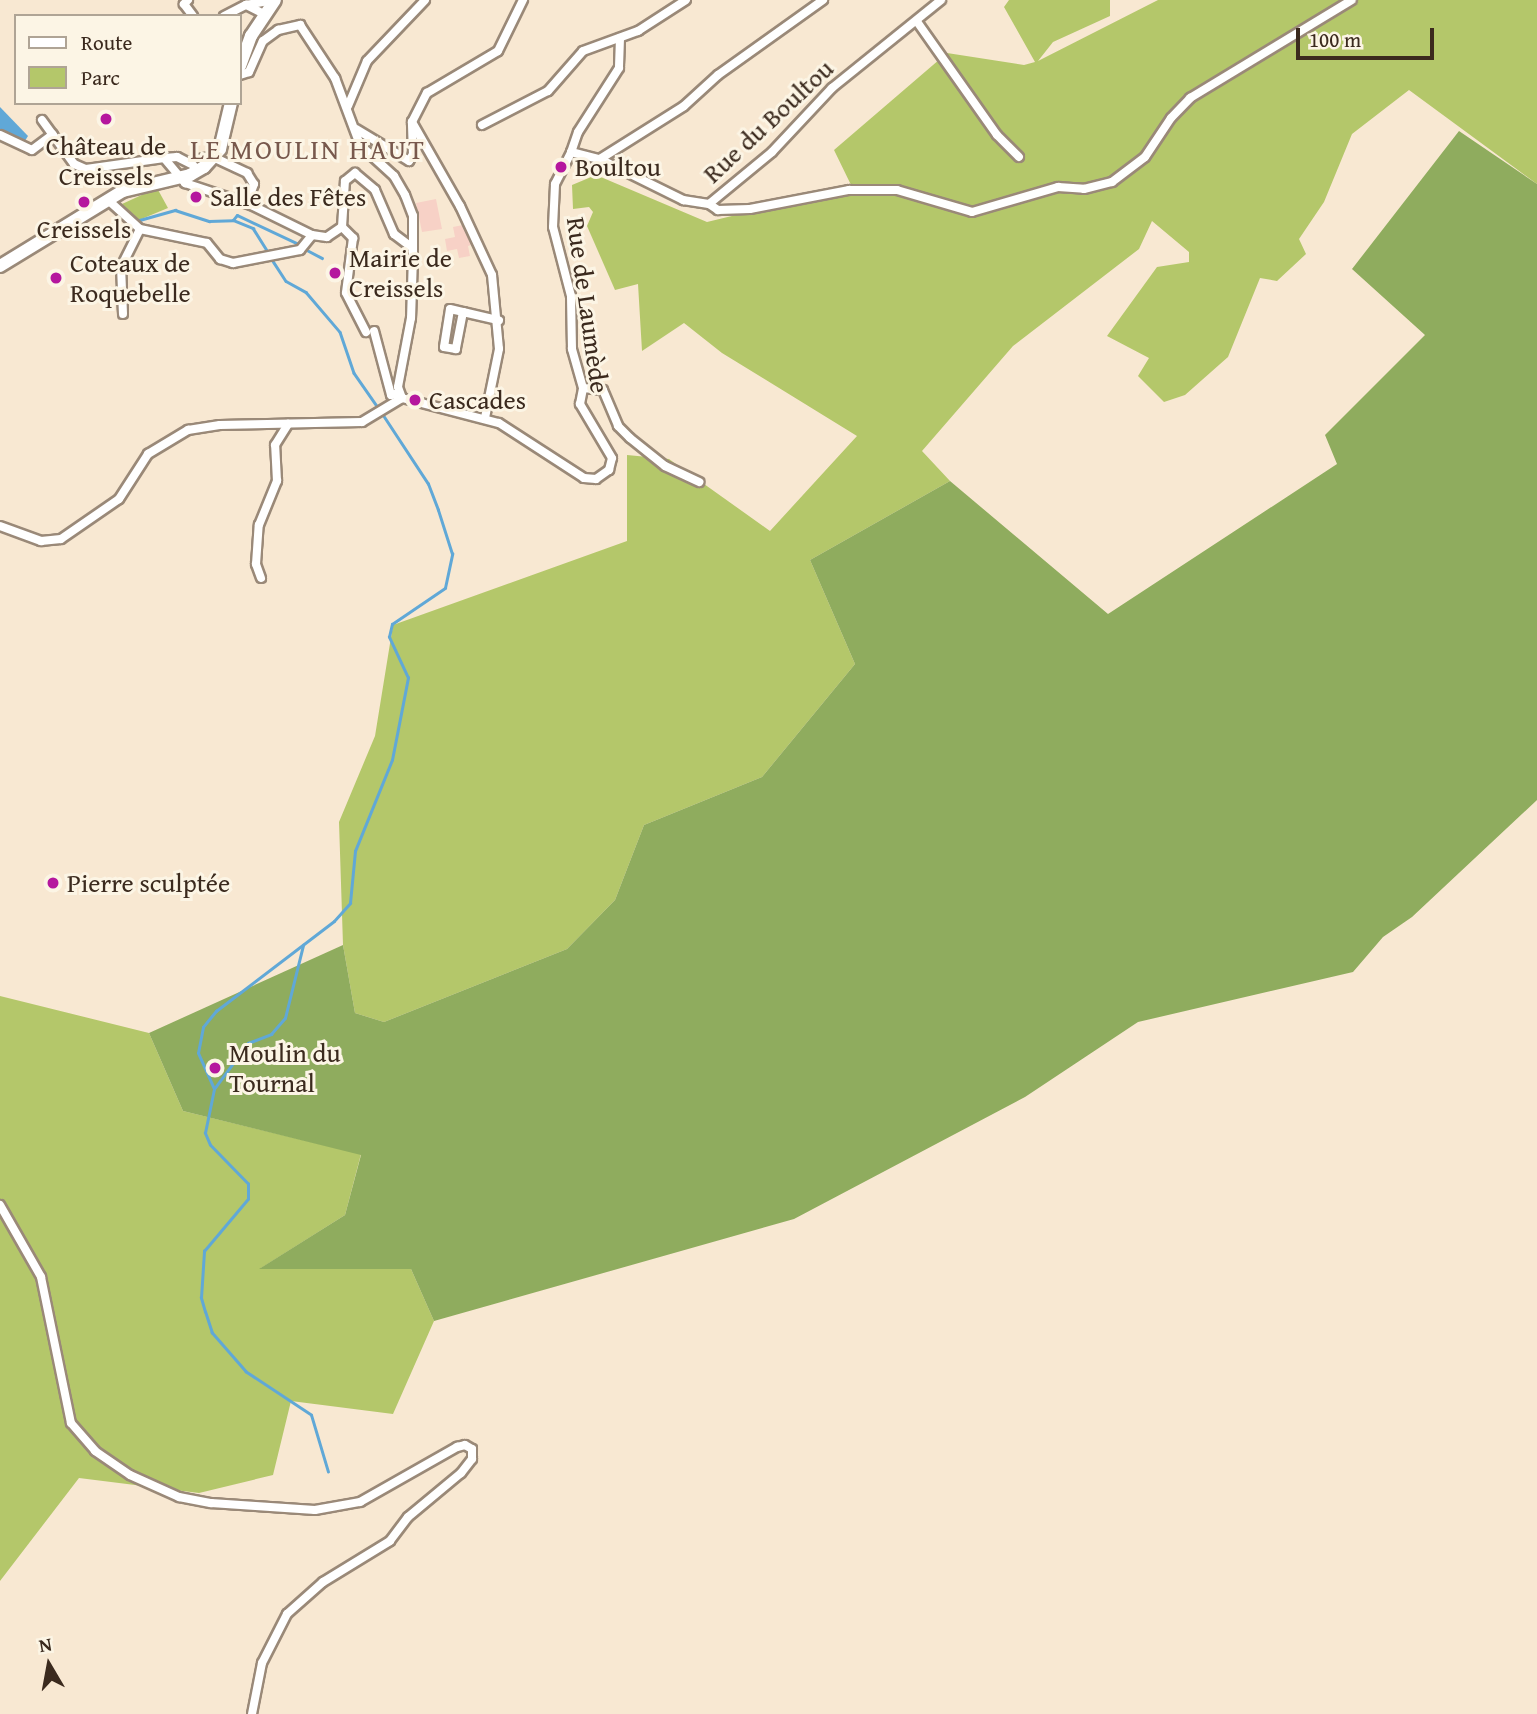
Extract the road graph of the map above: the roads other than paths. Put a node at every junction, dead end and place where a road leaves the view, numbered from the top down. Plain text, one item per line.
1 (188, 0) edge
2 (275, 0) edge
3 (425, 0) edge
4 (523, 0) edge
5 (686, 0) edge
6 (823, 0) edge
7 (941, 0) edge
8 (1352, 0) edge
9 (246, 5) junction
10 (235, 13) edge
11 (192, 14) edge
12 (264, 14) junction
13 (918, 23) junction
14 (620, 38) junction
15 (242, 62) edge
16 (242, 67) edge
17 (228, 105) edge
18 (348, 106) junction
19 (42, 120) dead end
20 (412, 122) junction
21 (482, 125) dead end
22 (356, 129) junction
23 (53, 134) junction
24 (0, 135) edge
25 (571, 152) junction
26 (1019, 157) dead end
27 (164, 158) junction
28 (600, 159) junction
29 (194, 166) junction
30 (108, 200) junction
31 (247, 204) junction
32 (709, 204) junction
33 (342, 228) junction
34 (140, 229) junction
35 (312, 234) junction
36 (410, 246) junction
37 (0, 266) edge
38 (463, 312) junction
39 (123, 314) dead end
40 (499, 320) junction
41 (583, 388) junction
42 (401, 395) junction
43 (485, 416) junction
44 (288, 424) junction
45 (700, 482) dead end
46 (0, 526) edge
47 (261, 578) dead end
48 (0, 1205) edge
49 (252, 1714) edge

1 - 11 street
2 - 9 street
2 - 12 main road
3 - 18 street
4 - 20 street
5 - 14 street
6 - 28 street
7 - 13 street, Rue du Boultou
8 - 32 street
9 - 10 street
9 - 12 street
12 - 15 main road
13 - 26 street
13 - 32 street, Rue du Boultou
14 - 21 street
14 - 25 street
16 - 18 street
17 - 29 main road
18 - 22 street
19 - 23 street
20 - 22 street
20 - 40 street
22 - 36 street
23 - 24 street
23 - 27 street
25 - 28 street, Rue du Boultou
25 - 41 street, Rue de Laumède
27 - 29 street
27 - 29 street
28 - 32 street, Rue du Boultou
29 - 30 main road
29 - 31 street
29 - 31 street
30 - 34 street
30 - 37 main road
31 - 35 street
33 - 35 street
33 - 36 street
33 - 42 street
34 - 35 street
34 - 39 street
36 - 42 street
38 - 38 street
38 - 40 street
40 - 43 street
41 - 43 street, Rue de Laumède
41 - 45 street
42 - 43 street
42 - 44 street
44 - 46 street
44 - 47 street
48 - 49 street

